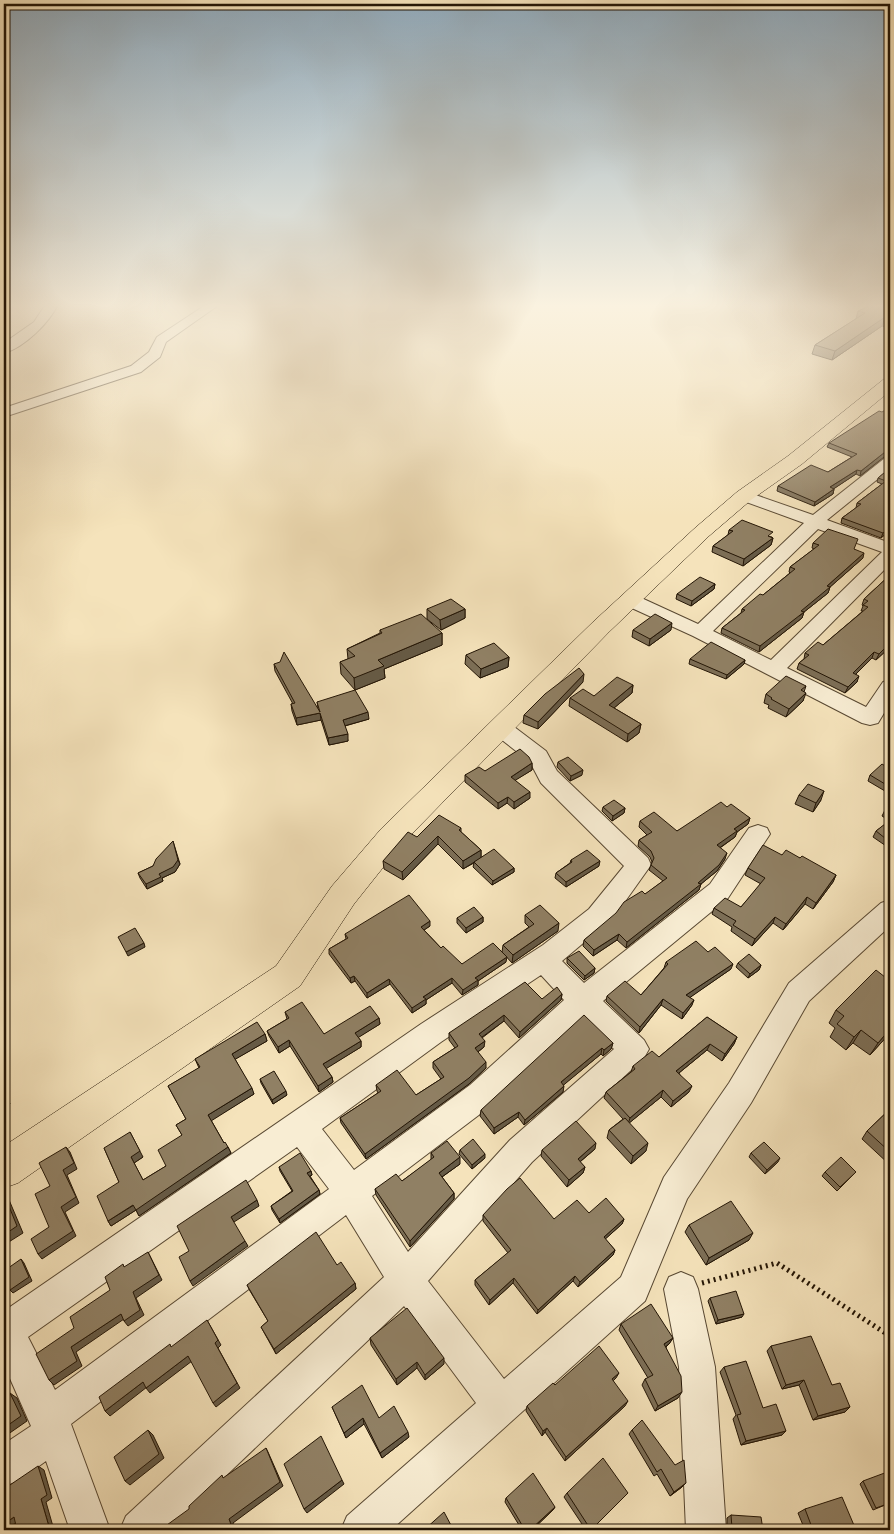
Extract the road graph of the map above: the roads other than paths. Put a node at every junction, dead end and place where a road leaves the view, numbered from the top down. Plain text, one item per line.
1 (119, 376) edge
2 (887, 389) edge
3 (4, 413) edge
4 (890, 461) edge
5 (744, 496) junction
6 (816, 521) junction
7 (890, 549) edge
8 (890, 554) edge
9 (630, 600) junction
10 (700, 632) junction
11 (773, 670) junction
12 (890, 688) edge
13 (501, 728) junction
14 (758, 834) dead end
15 (890, 910) edge
16 (543, 959) junction
17 (583, 1001) junction
18 (301, 1127) junction
19 (4, 1169) edge
20 (350, 1191) junction
21 (406, 1280) junction
22 (681, 1289) road end
23 (5, 1329) edge
24 (501, 1406) junction
25 (51, 1425) junction
26 (4, 1467) edge
27 (90, 1530) edge
28 (140, 1530) edge
29 (361, 1530) edge
30 (706, 1530) edge

1 - 3 street
2 - 5 main road
4 - 6 street
5 - 6 street
5 - 9 main road
6 - 7 street
6 - 10 street
8 - 11 street
9 - 10 street
9 - 13 main road
10 - 11 street
11 - 12 street
13 - 16 street
13 - 19 main road
14 - 17 street
15 - 24 street
16 - 17 street
16 - 18 street
17 - 20 street
17 - 21 street
18 - 20 street
18 - 23 street
20 - 21 street
20 - 25 street
21 - 24 street
21 - 28 street
22 - 30 street
23 - 25 street
24 - 29 street
25 - 26 street
25 - 27 street

